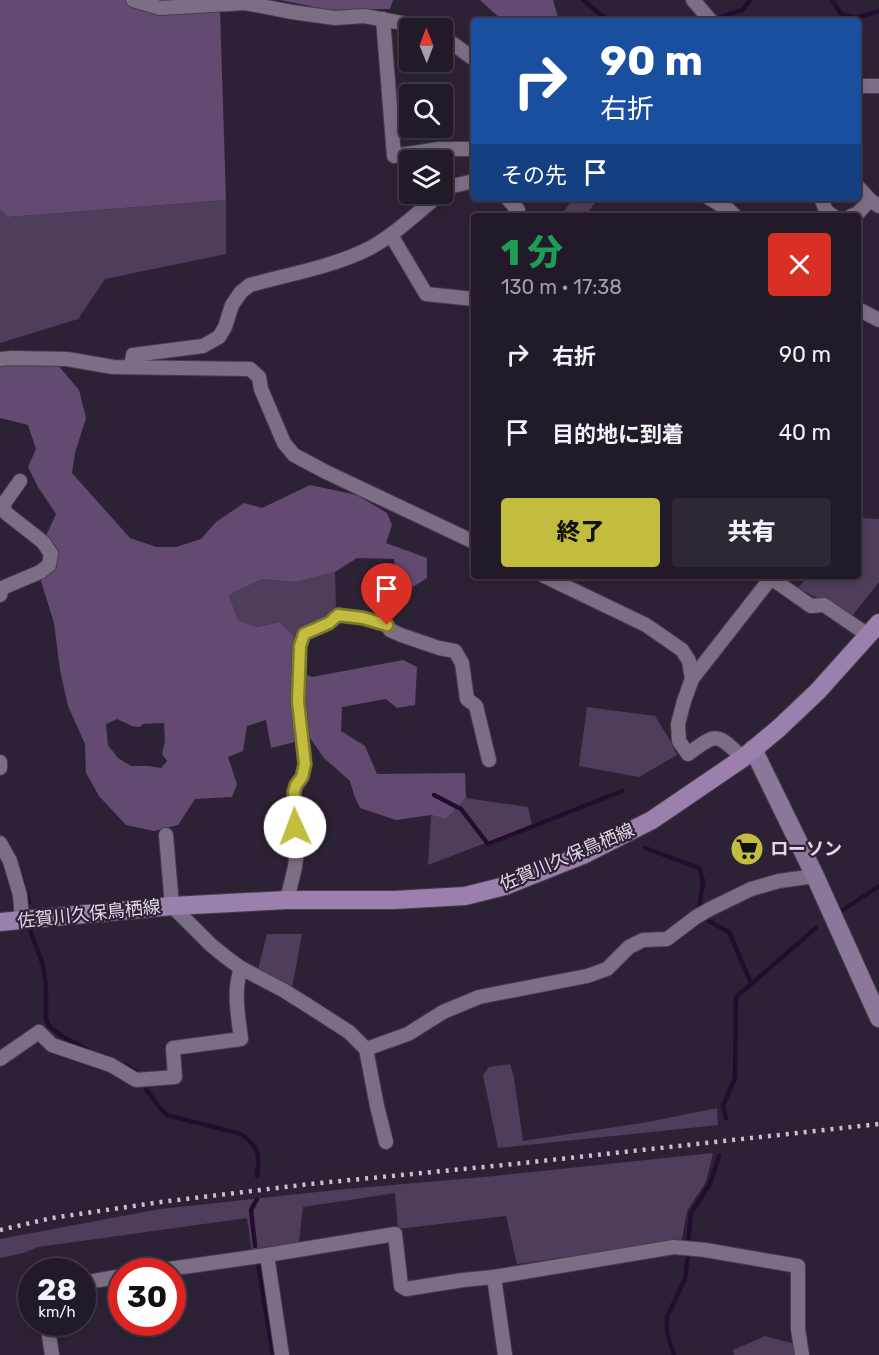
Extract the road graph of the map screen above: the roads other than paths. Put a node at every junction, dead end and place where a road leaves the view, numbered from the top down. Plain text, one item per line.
1 (133, 0) edge
2 (693, 0) edge
3 (708, 18) edge
4 (383, 20) junction
5 (399, 23) edge
6 (453, 44) edge
7 (471, 57) edge
8 (861, 86) edge
9 (879, 86) edge
10 (471, 149) edge
11 (471, 182) edge
12 (453, 186) edge
13 (861, 190) edge
14 (510, 201) edge
15 (714, 201) edge
16 (874, 203) edge
17 (427, 204) edge
18 (516, 213) edge
19 (732, 213) edge
20 (859, 213) edge
21 (390, 235) junction
22 (471, 299) edge
23 (861, 311) edge
24 (879, 320) edge
25 (0, 359) edge
26 (131, 368) junction
27 (20, 481) dead end
28 (471, 541) edge
29 (550, 579) edge
30 (770, 579) edge
31 (772, 579) edge
32 (0, 595) edge
33 (874, 629) edge
34 (692, 679) junction
35 (748, 754) junction
36 (489, 760) dead end
37 (0, 762) edge
38 (0, 768) edge
39 (166, 835) dead end
40 (0, 843) edge
41 (815, 876) junction
42 (287, 900) junction
43 (172, 906) junction
44 (22, 920) junction
45 (0, 922) edge
46 (241, 968) junction
47 (879, 1018) edge
48 (366, 1049) junction
49 (0, 1059) edge
50 (386, 1142) dead end
51 (267, 1255) junction
52 (186, 1267) edge
53 (494, 1277) junction
54 (49, 1336) edge
55 (52, 1355) edge
56 (282, 1355) edge
57 (506, 1355) edge
58 (802, 1355) edge

1 - 4 street
2 - 3 street
4 - 5 street
4 - 10 street
6 - 7 street
8 - 9 street
11 - 12 street
13 - 16 street
14 - 18 street
15 - 19 street
16 - 20 street
17 - 21 street
21 - 22 street
21 - 26 street
23 - 24 street
25 - 26 street
26 - 28 street
27 - 32 street
29 - 34 street
30 - 34 street
31 - 33 street
33 - 35 main road, 佐賀川久保鳥栖線
34 - 35 street
35 - 41 main road
35 - 42 main road, 佐賀川久保鳥栖線
36 - 42 street
37 - 38 street
39 - 43 street
40 - 44 street
41 - 47 main road
41 - 48 street
42 - 43 main road, 佐賀川久保鳥栖線
43 - 44 main road, 佐賀川久保鳥栖線
43 - 46 street
44 - 45 main road, 佐賀川久保鳥栖線
46 - 48 street
46 - 49 street
48 - 50 street
51 - 52 street
51 - 53 street
51 - 56 street
53 - 57 street
53 - 58 street
54 - 55 street

